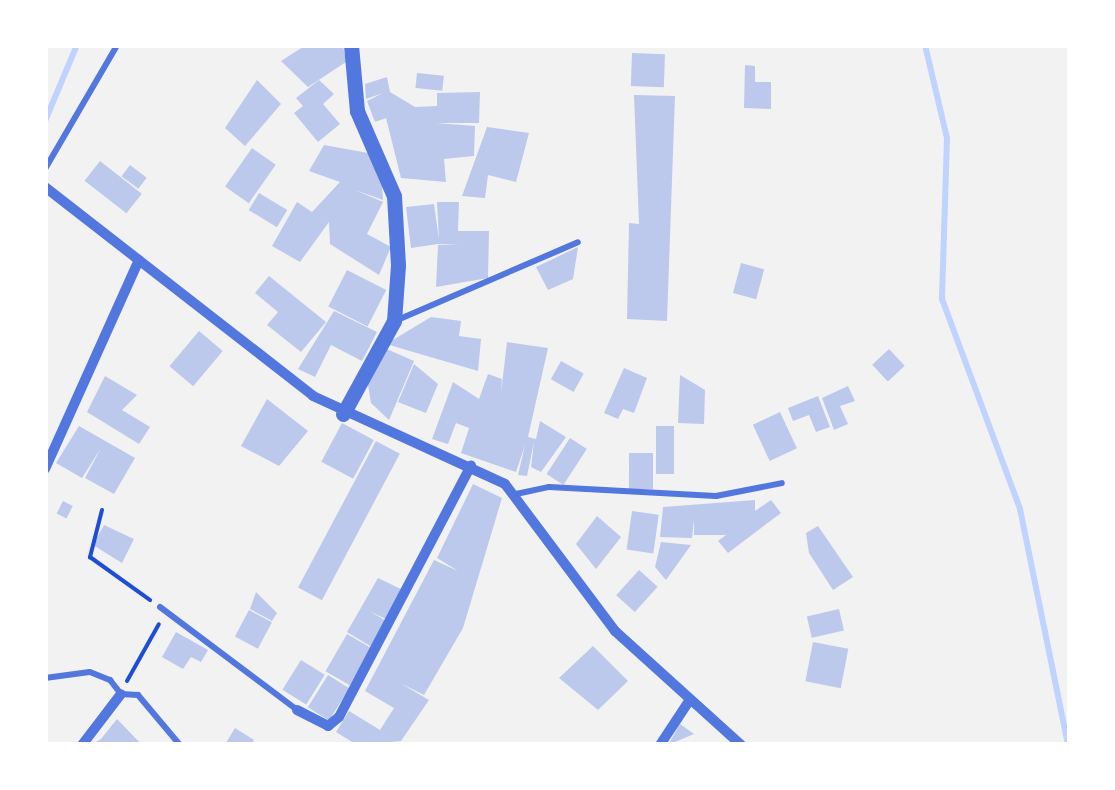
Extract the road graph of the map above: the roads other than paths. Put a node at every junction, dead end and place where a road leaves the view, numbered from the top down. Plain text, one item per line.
1 (351, 45) edge
2 (116, 47) edge
3 (45, 170) edge
4 (45, 186) edge
5 (578, 242) dead end
6 (139, 260) junction
7 (394, 321) junction
8 (343, 414) junction
9 (472, 466) junction
10 (45, 469) edge
11 (782, 482) dead end
12 (516, 494) junction
13 (160, 608) road end
14 (45, 678) edge
15 (121, 694) junction
16 (689, 701) junction
17 (297, 710) joint
18 (82, 745) edge
19 (180, 745) edge
20 (660, 745) edge
21 (741, 745) edge

1 - 7 street
2 - 3 lane
4 - 6 street
5 - 7 lane
6 - 8 street
6 - 10 street
7 - 8 street
8 - 9 street
9 - 12 street
9 - 17 street
11 - 12 lane
12 - 16 street
13 - 17 lane
14 - 15 lane
15 - 18 street
15 - 19 lane
16 - 20 street
16 - 21 street

